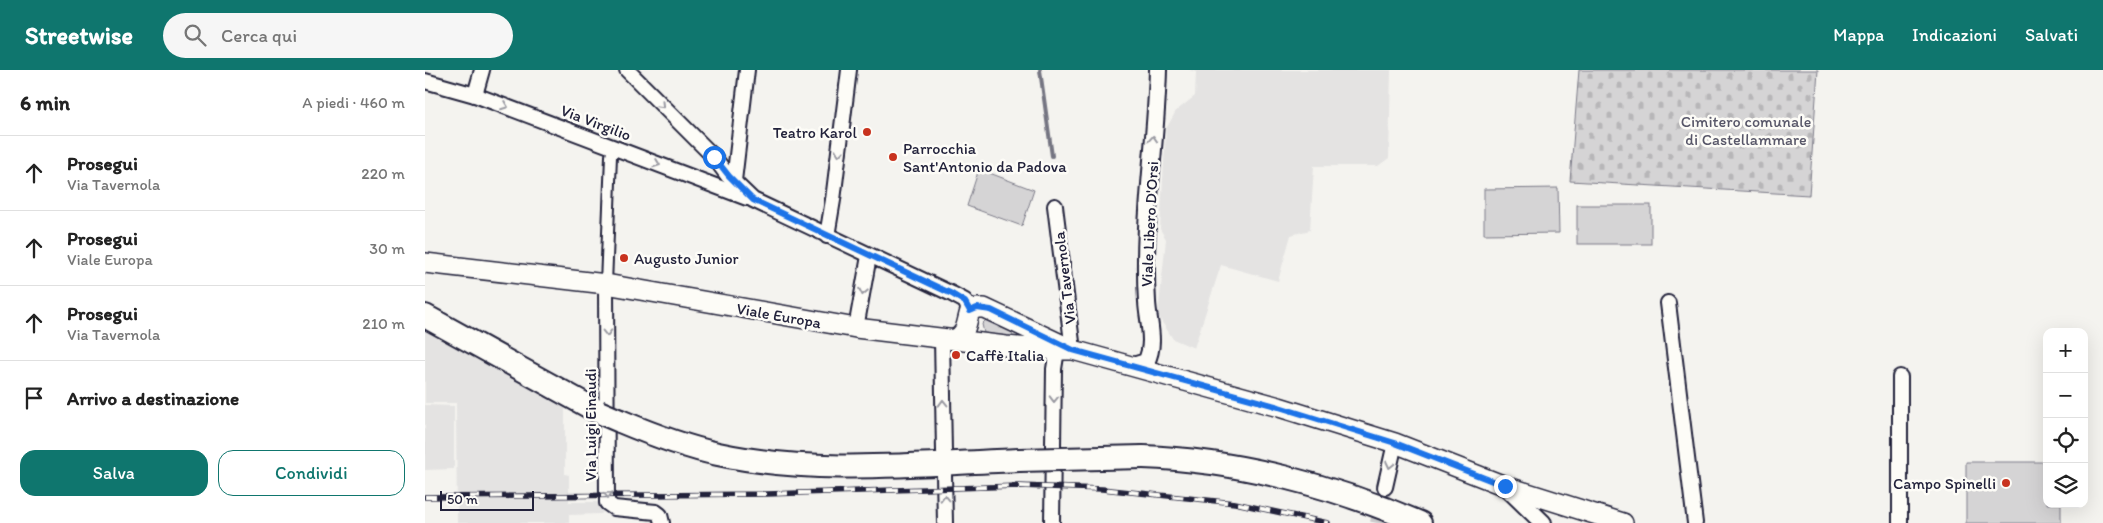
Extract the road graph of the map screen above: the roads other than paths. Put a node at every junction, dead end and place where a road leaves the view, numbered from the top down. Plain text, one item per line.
1 (482, 70) edge
2 (627, 70) edge
3 (747, 70) edge
4 (849, 70) edge
5 (1158, 70) edge
6 (425, 81) edge
7 (475, 95) junction
8 (614, 147) junction
9 (734, 181) junction
10 (753, 200) junction
11 (1055, 206) dead end
12 (827, 236) junction
13 (869, 256) junction
14 (425, 263) edge
15 (606, 284) junction
16 (1668, 303) dead end
17 (970, 311) junction
18 (425, 316) edge
19 (1015, 321) junction
20 (856, 328) junction
21 (959, 337) junction
22 (1151, 345) junction
23 (1006, 346) junction
24 (1065, 350) junction
25 (1133, 366) junction
26 (1173, 378) junction
27 (1900, 378) dead end
28 (1395, 443) junction
29 (944, 452) dead end
30 (944, 474) dead end
31 (1505, 486) junction
32 (1385, 487) tunnel mouth
33 (662, 523) edge
34 (945, 523) edge
35 (1052, 523) edge
36 (1420, 523) edge
37 (1543, 523) edge
38 (1623, 523) edge
39 (1695, 523) edge
40 (1900, 523) edge

1 - 7 street
2 -> 9 street
3 - 9 street
4 -> 12 street
22 -> 5 street, Viale Libero D'Orsi
6 - 7 street, Via Virgilio
7 -> 8 street, Via Virgilio
8 -> 10 street, Via Virgilio
8 - 15 street
9 - 10 street
10 - 12 street
11 - 24 street, Via Tavernola
12 - 13 street
13 - 17 street
13 -> 20 street
14 - 15 main road, Viale Europa
15 - 20 main road, Viale Europa
15 -> 33 street, Via Luigi Einaudi
16 - 39 street
17 - 19 main road, Via Tavernola
17 - 21 main road
18 - 36 highway, bridge
19 - 23 main road
19 - 24 main road, Via Tavernola
20 - 21 main road, Viale Europa
21 - 23 main road, Viale Europa
29 -> 21 street
22 - 25 street
22 - 26 street
23 - 24 main road, Viale Europa
24 - 25 main road, Viale Europa
24 -> 35 street
25 - 26 main road
26 - 28 main road
27 - 40 street
28 - 31 main road
28 -> 32 street
34 -> 30 street
31 - 37 street
31 - 38 main road

